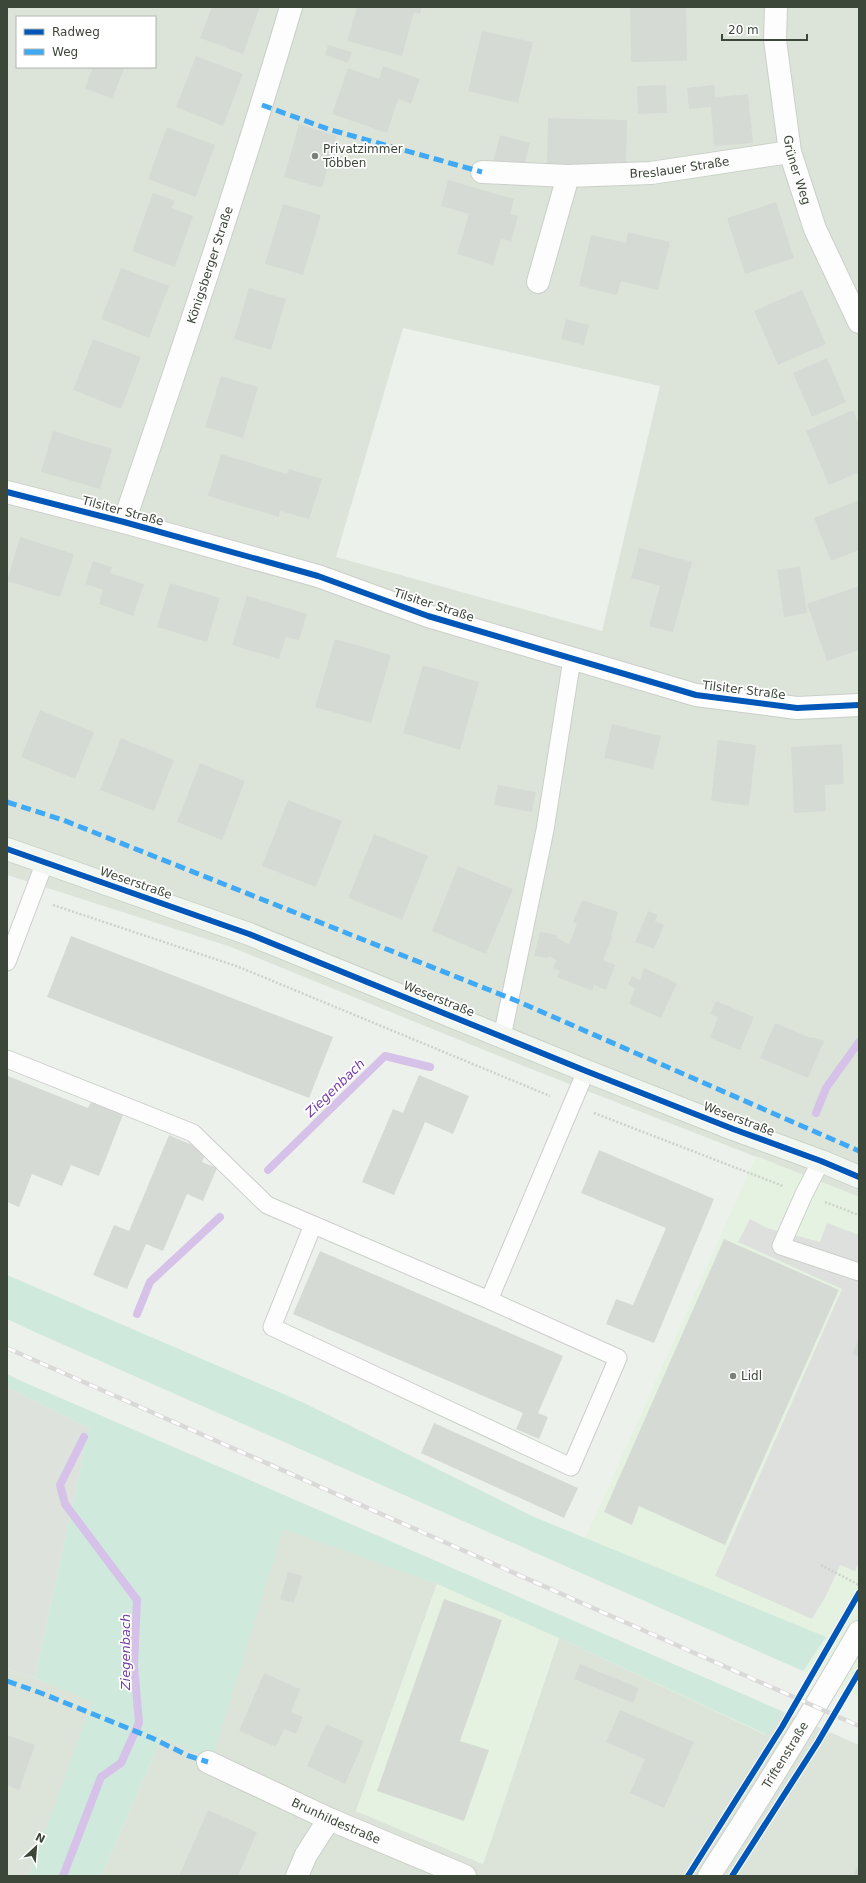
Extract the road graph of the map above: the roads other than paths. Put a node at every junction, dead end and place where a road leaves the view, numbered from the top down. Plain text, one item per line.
1 (291, 7) edge
2 (776, 7) edge
3 (790, 152) junction
4 (482, 172) dead end
5 (568, 176) junction
6 (538, 282) dead end
7 (859, 322) edge
8 (7, 492) edge
9 (124, 522) junction
10 (572, 659) junction
11 (859, 705) edge
12 (7, 849) edge
13 (45, 862) junction
14 (7, 962) edge
15 (502, 1037) junction
16 (7, 1059) edge
17 (586, 1071) junction
18 (821, 1160) junction
19 (859, 1177) edge
20 (313, 1225) junction
21 (859, 1272) edge
22 (489, 1300) junction
23 (859, 1632) edge
24 (208, 1762) dead end
25 (330, 1819) junction
26 (297, 1876) edge
27 (465, 1876) edge
28 (709, 1876) edge

1 - 9 street, Königsberger Straße
2 - 3 street, Grüner Weg
3 - 5 street, Breslauer Straße
3 - 7 street, Grüner Weg
4 - 5 street, Breslauer Straße
5 - 6 street
8 - 9 street, Tilsiter Straße
9 - 10 street, Tilsiter Straße
10 - 11 street, Tilsiter Straße
10 - 15 lane
12 - 13 street, Weserstraße
13 - 14 lane
13 - 15 street, Weserstraße
15 - 17 street, Weserstraße
16 - 20 lane
17 - 18 street, Weserstraße
17 - 22 lane
18 - 19 street, Weserstraße
18 - 21 lane
20 - 22 lane
20 - 22 lane
23 - 28 street, Triftenstraße
24 - 25 street, Brunhildestraße
25 - 26 street
25 - 27 street, Brunhildestraße

